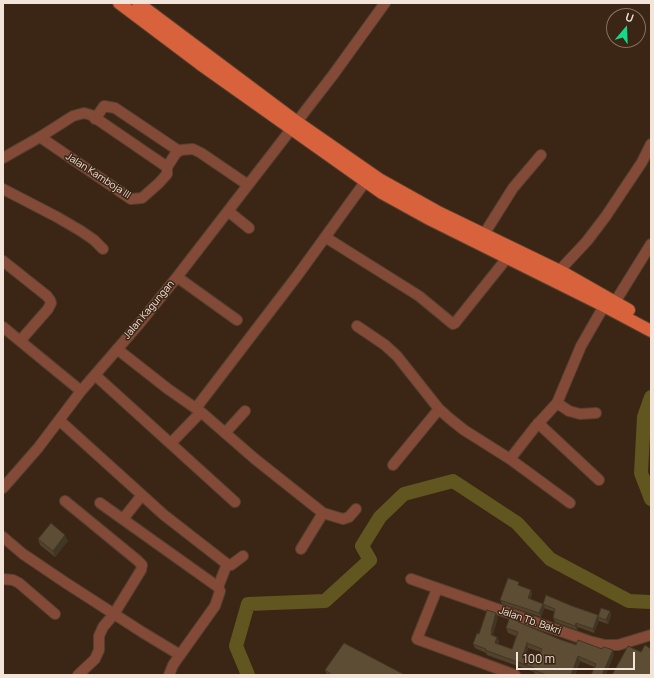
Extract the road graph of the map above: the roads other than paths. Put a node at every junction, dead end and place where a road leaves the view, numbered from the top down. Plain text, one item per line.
1 (119, 3) edge
2 (138, 3) edge
3 (385, 3) edge
4 (95, 119) junction
5 (294, 126) junction
6 (40, 137) junction
7 (651, 144) edge
8 (179, 151) junction
9 (541, 155) dead end
10 (3, 158) edge
11 (167, 167) junction
12 (365, 182) junction
13 (248, 185) junction
14 (3, 189) edge
15 (228, 211) junction
16 (249, 228) dead end
17 (325, 237) junction
18 (481, 238) junction
19 (651, 244) edge
20 (103, 249) dead end
21 (507, 258) junction
22 (3, 261) edge
23 (559, 271) junction
24 (177, 277) junction
25 (610, 304) junction
26 (237, 320) dead end
27 (651, 323) edge
28 (357, 326) dead end
29 (3, 327) edge
30 (651, 331) edge
31 (20, 342) junction
32 (117, 349) junction
33 (95, 375) junction
34 (81, 391) junction
35 (557, 403) junction
36 (439, 409) junction
37 (199, 410) junction
38 (245, 411) dead end
39 (596, 413) dead end
40 (60, 420) junction
41 (538, 423) junction
42 (225, 433) junction
43 (171, 443) junction
44 (510, 459) junction
45 (394, 465) dead end
46 (599, 480) dead end
47 (3, 488) edge
48 (142, 495) junction
49 (66, 501) dead end
50 (234, 502) dead end
51 (100, 503) dead end
52 (570, 503) dead end
53 (356, 509) dead end
54 (324, 513) junction
55 (123, 519) junction
56 (3, 537) edge
57 (301, 549) dead end
58 (243, 556) dead end
59 (227, 564) junction
60 (3, 579) edge
61 (411, 579) dead end
62 (218, 587) junction
63 (437, 588) junction
64 (54, 614) dead end
65 (114, 614) junction
66 (651, 635) edge
67 (180, 655) junction
68 (78, 675) edge
69 (169, 675) edge
70 (515, 675) edge

1 - 5 main road
2 - 5 main road
3 - 5 street, Jalan Kagungan
4 - 6 street
4 - 8 street
4 - 11 street
5 - 12 main road
5 - 13 street, Jalan Kagungan
5 - 18 main road
6 - 10 street
6 - 11 street, Jalan Kamboja III
7 - 23 street
8 - 11 street, Jalan Kamboja III
8 - 13 street
9 - 18 street
12 - 17 street
12 - 18 main road
13 - 15 street, Jalan Kagungan
14 - 20 street
15 - 16 street
15 - 24 street, Jalan Kagungan
17 - 21 street
17 - 37 street
18 - 21 main road
18 - 23 main road
19 - 25 street
21 - 25 main road
22 - 31 street
23 - 25 main road
24 - 26 street
24 - 32 street, Jalan Kagungan
25 - 27 main road
25 - 30 main road
25 - 35 street
28 - 36 street
29 - 31 street
31 - 34 street
32 - 33 street, Jalan Kagungan
32 - 37 street
33 - 34 street, Jalan Kagungan
33 - 43 street
34 - 40 street, Jalan Kagungan
35 - 39 street
35 - 41 street
36 - 44 street
36 - 45 street
37 - 42 street
37 - 43 street
38 - 42 street
40 - 47 street, Jalan Kagungan
40 - 48 street
41 - 44 street
41 - 46 street
42 - 54 street
43 - 50 street
44 - 52 street
48 - 55 street
48 - 59 street
49 - 65 street
51 - 55 street
53 - 54 street
54 - 57 street
55 - 62 street
56 - 65 street
58 - 59 street
59 - 62 street
60 - 64 street
61 - 63 street, Jalan Tb. Bakri
62 - 67 street
63 - 66 street, Jalan Tb. Bakri
63 - 70 street
65 - 67 street
65 - 68 street
67 - 69 street

